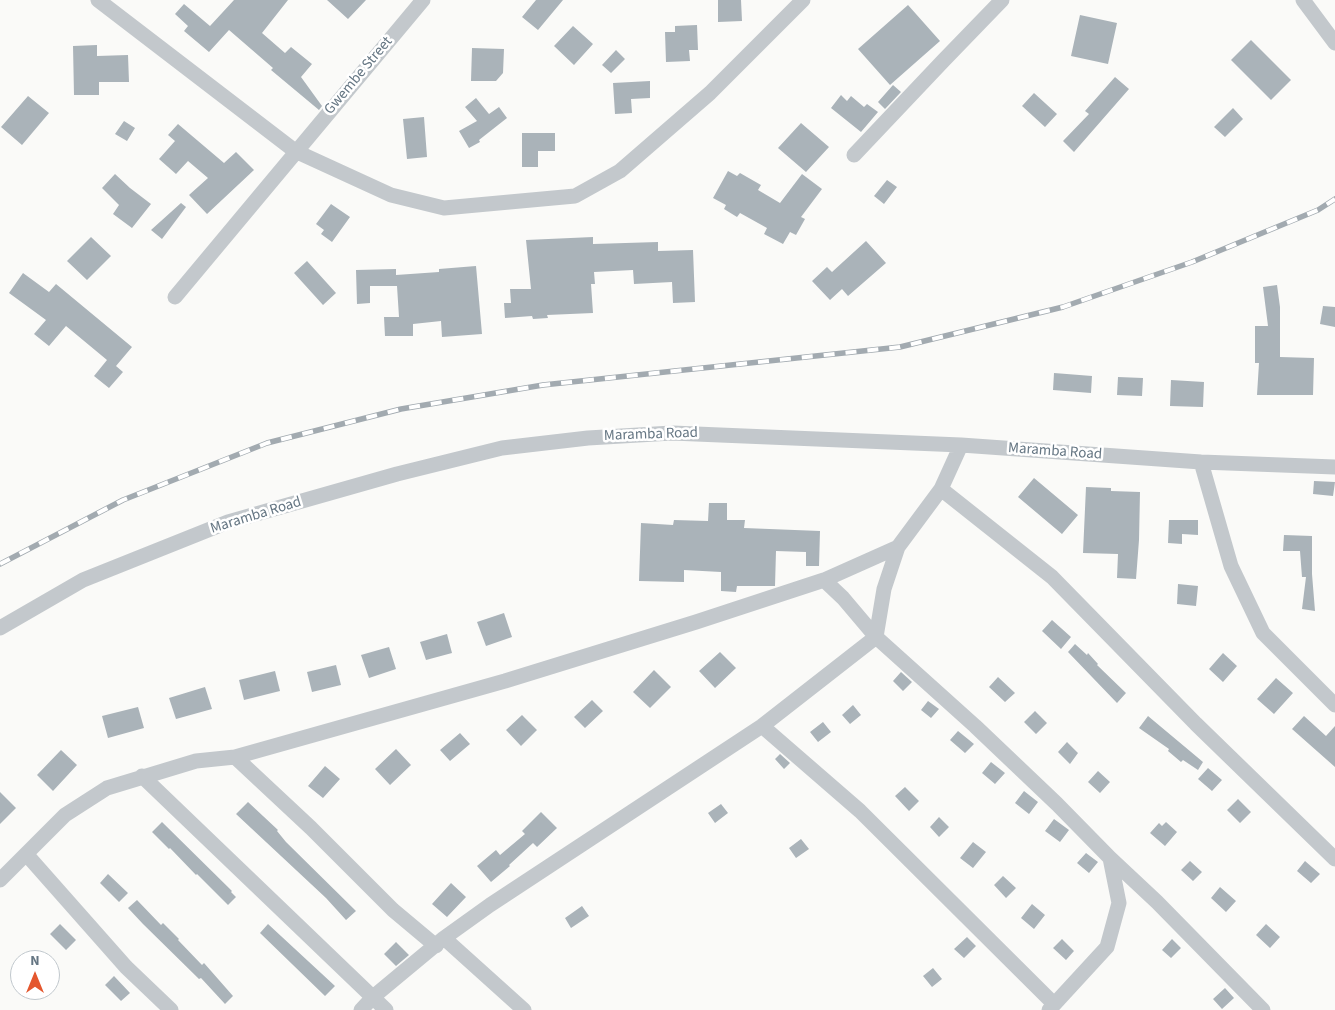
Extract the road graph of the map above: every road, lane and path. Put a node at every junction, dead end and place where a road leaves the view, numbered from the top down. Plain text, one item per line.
1 (98, 0) edge
2 (423, 0) edge
3 (803, 0) edge
4 (1002, 0) edge
5 (1303, 0) edge
6 (1335, 43) edge
7 (295, 151) junction
8 (854, 155) dead end
9 (175, 297) dead end
10 (961, 445) junction
11 (1201, 462) junction
12 (1335, 467) edge
13 (941, 489) junction
14 (898, 547) junction
15 (824, 580) junction
16 (0, 628) edge
17 (876, 637) junction
18 (1335, 705) edge
19 (762, 726) junction
20 (234, 757) junction
21 (142, 776) junction
22 (27, 855) junction
23 (1110, 858) junction
24 (1335, 859) edge
25 (0, 880) edge
26 (440, 942) junction
27 (373, 997) junction
28 (1052, 1007) edge
29 (1256, 1008) edge
30 (171, 1010) edge
31 (361, 1010) edge
32 (386, 1010) edge
33 (524, 1010) edge

1 - 7 street
2 - 7 street, Gwembe Street
3 - 7 street
4 - 8 street
5 - 6 street
7 - 9 street, Gwembe Street
10 - 11 street, Maramba Road
10 - 13 street
10 - 16 street, Maramba Road
11 - 12 street, Maramba Road
11 - 18 street
13 - 14 street
13 - 24 street
14 - 15 street
14 - 17 street
15 - 17 street
15 - 20 street
17 - 19 street
17 - 23 street
19 - 26 street
19 - 28 street
20 - 21 street
20 - 26 street
21 - 22 street
21 - 27 street
22 - 25 street
22 - 30 street
23 - 28 street
23 - 29 street
26 - 27 street
26 - 33 street
27 - 31 street
27 - 32 street

